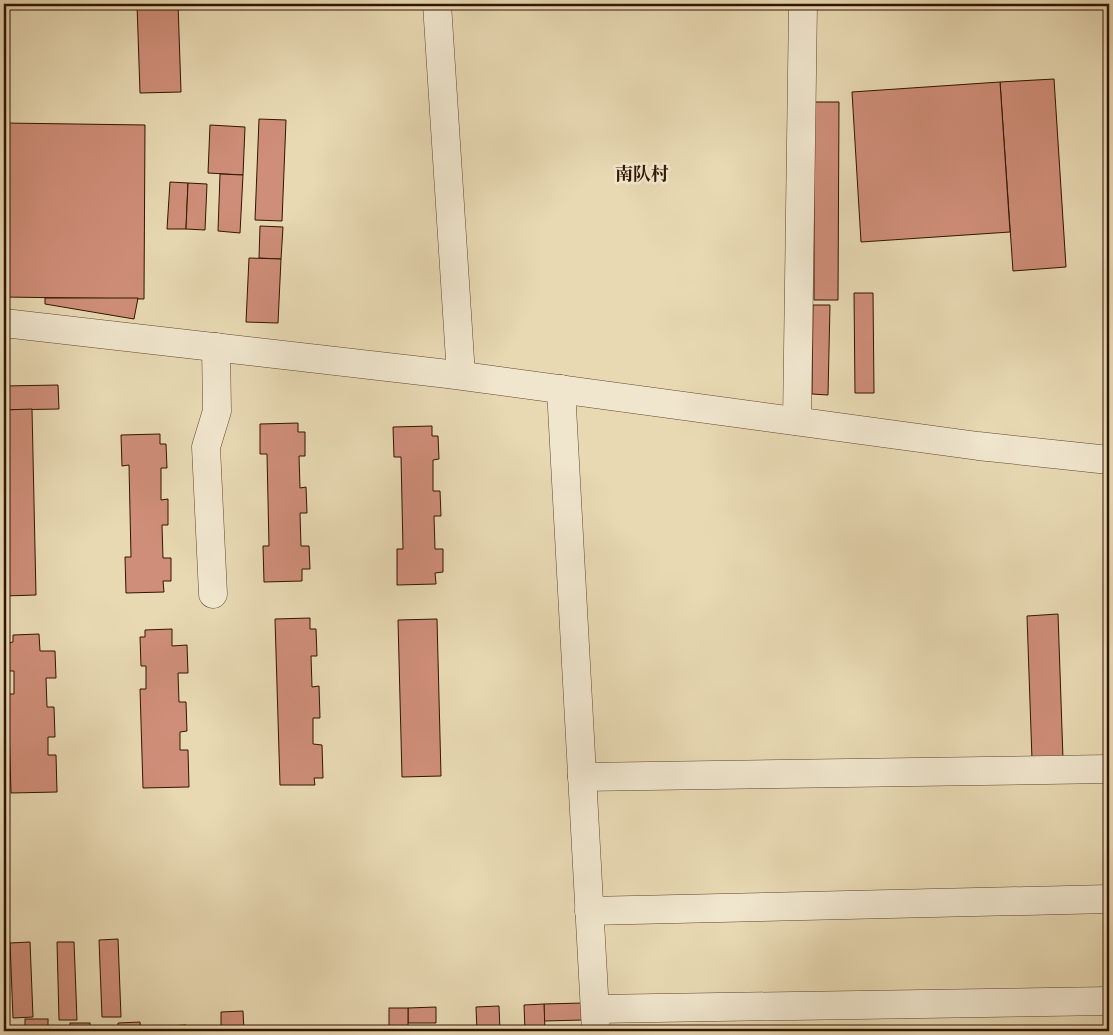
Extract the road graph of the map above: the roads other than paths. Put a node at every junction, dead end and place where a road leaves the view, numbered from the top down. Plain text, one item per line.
1 (437, 4) edge
2 (803, 4) edge
3 (4, 324) edge
4 (216, 347) junction
5 (461, 375) junction
6 (561, 389) junction
7 (797, 421) junction
8 (1109, 460) edge
9 (213, 594) dead end
10 (1109, 769) edge
11 (582, 777) junction
12 (1109, 899) edge
13 (589, 911) junction
14 (1109, 1001) edge
15 (595, 1020) edge

1 - 5 street
2 - 7 street
3 - 4 street
4 - 5 street
4 - 9 street
5 - 6 street
6 - 7 street
6 - 11 street
7 - 8 street
10 - 11 street
11 - 13 street
12 - 13 street
13 - 15 street
14 - 15 street

